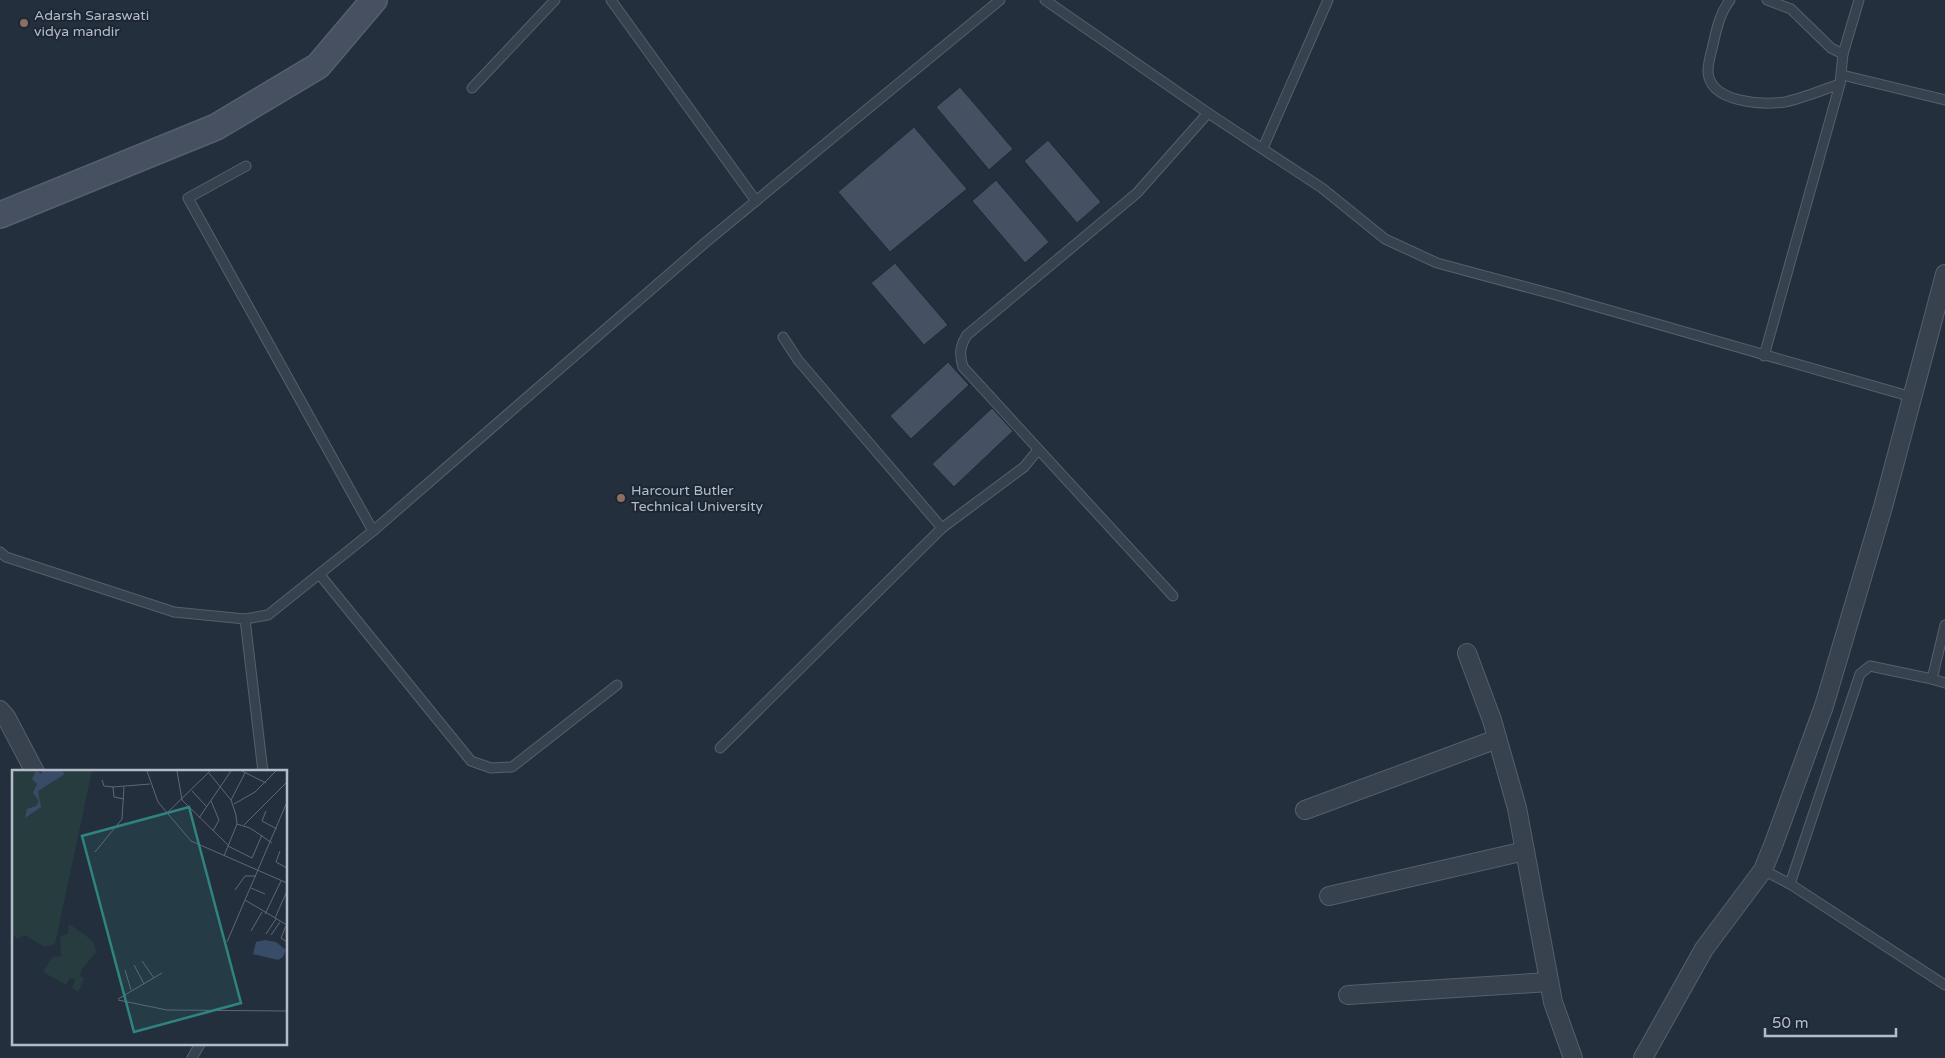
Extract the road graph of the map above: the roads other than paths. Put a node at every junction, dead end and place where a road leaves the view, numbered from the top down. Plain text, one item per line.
1 (374, 0) edge
2 (555, 0) edge
3 (610, 0) edge
4 (1000, 0) edge
5 (1045, 0) edge
6 (1328, 0) edge
7 (1730, 0) edge
8 (1767, 0) edge
9 (1859, 0) edge
10 (1843, 54) junction
11 (1841, 80) junction
12 (472, 88) dead end
13 (1945, 100) edge
14 (1208, 113) junction
15 (1264, 148) junction
16 (246, 166) dead end
17 (756, 201) junction
18 (1, 213) edge
19 (1945, 274) edge
20 (783, 338) dead end
21 (1764, 356) junction
22 (1912, 397) junction
23 (1038, 450) junction
24 (942, 528) junction
25 (372, 531) junction
26 (0, 552) edge
27 (320, 575) junction
28 (1173, 596) dead end
29 (245, 619) junction
30 (1945, 625) edge
31 (1467, 652) dead end
32 (1932, 678) junction
33 (1945, 682) edge
34 (616, 685) dead end
35 (0, 710) edge
36 (1497, 739) junction
37 (720, 748) dead end
38 (34, 770) edge
39 (263, 770) edge
40 (1306, 810) dead end
41 (1525, 851) junction
42 (1763, 870) junction
43 (1790, 884) junction
44 (1329, 896) dead end
45 (1549, 982) junction
46 (1945, 985) edge
47 (1348, 995) dead end
48 (199, 1046) edge
49 (192, 1058) edge
50 (1573, 1058) edge
51 (1643, 1058) edge

1 - 18 street
2 - 12 lane
3 - 17 lane
4 - 17 lane
5 - 14 lane
6 - 15 lane
7 - 11 lane
8 - 10 lane
9 - 10 lane
10 - 11 lane
11 - 13 lane
11 - 21 lane
14 - 15 lane
14 - 23 lane
15 - 21 lane
16 - 25 lane
17 - 25 lane
19 - 22 street
20 - 24 lane
21 - 22 lane
22 - 42 street
23 - 24 lane
23 - 28 lane
24 - 37 lane
25 - 27 lane
26 - 29 lane
27 - 29 lane
27 - 34 lane
29 - 39 lane
30 - 32 lane
31 - 36 street
32 - 33 lane
32 - 43 lane
35 - 38 street
36 - 40 street
36 - 41 street
41 - 44 street
41 - 45 street
42 - 43 lane
42 - 51 street
43 - 46 lane
45 - 47 street
45 - 50 street
48 - 49 lane

